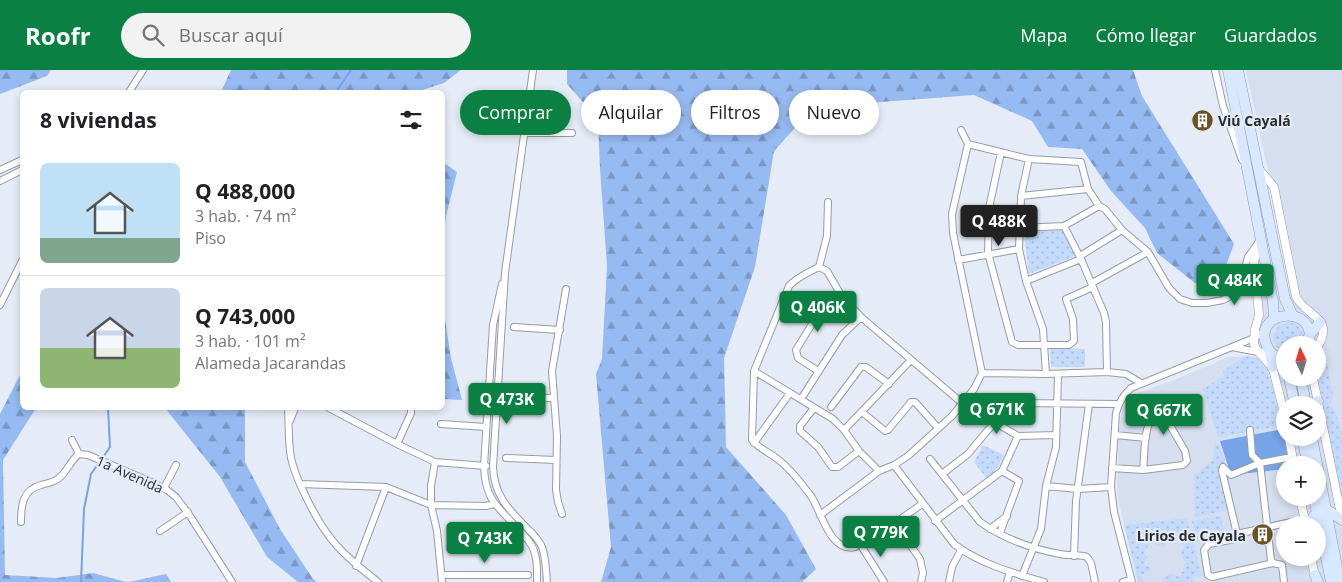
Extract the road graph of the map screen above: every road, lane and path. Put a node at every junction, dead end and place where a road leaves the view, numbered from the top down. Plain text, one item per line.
1 (143, 70) edge
2 (533, 70) edge
3 (1215, 70) edge
4 (1228, 70) edge
5 (1238, 70) edge
6 (130, 90) edge
7 (531, 90) edge
8 (961, 130) dead end
9 (526, 135) edge
10 (968, 144) junction
11 (1001, 152) junction
12 (1029, 159) junction
13 (20, 161) edge
14 (1257, 168) junction
15 (0, 170) edge
16 (20, 171) edge
17 (0, 181) edge
18 (1251, 186) junction
19 (1088, 189) junction
20 (1021, 196) junction
21 (828, 202) dead end
22 (1098, 206) junction
23 (1064, 226) junction
24 (1020, 228) junction
25 (1122, 230) junction
26 (1260, 240) junction
27 (1019, 249) junction
28 (1148, 252) junction
29 (988, 253) junction
30 (1080, 258) junction
31 (958, 260) junction
32 (20, 265) edge
33 (820, 268) junction
34 (505, 273) junction
35 (1026, 281) junction
36 (1092, 285) junction
37 (566, 289) dead end
38 (841, 295) junction
39 (0, 305) edge
40 (1293, 316) junction
41 (861, 317) junction
42 (1274, 319) junction
43 (1320, 322) junction
44 (514, 327) dead end
45 (560, 330) junction
46 (1265, 331) junction
47 (1307, 336) edge
48 (1311, 336) edge
49 (1322, 336) edge
50 (1254, 338) junction
51 (1045, 345) junction
52 (1232, 347) junction
53 (1270, 351) junction
54 (1258, 352) junction
55 (1276, 356) edge
56 (911, 360) junction
57 (1272, 367) junction
58 (754, 370) junction
59 (818, 371) junction
60 (1107, 372) junction
61 (982, 374) junction
62 (1046, 374) junction
63 (1058, 374) junction
64 (1141, 383) junction
65 (888, 384) junction
66 (488, 390) junction
67 (498, 391) junction
68 (790, 393) junction
69 (1280, 396) edge
70 (513, 398) junction
71 (554, 398) junction
72 (800, 399) junction
73 (498, 402) junction
74 (1058, 402) junction
75 (962, 403) junction
76 (1089, 404) junction
77 (1118, 404) junction
78 (831, 407) dead end
79 (814, 408) junction
80 (288, 410) edge
81 (294, 410) edge
82 (333, 410) edge
83 (411, 410) edge
84 (862, 412) junction
85 (289, 422) junction
86 (995, 422) junction
87 (441, 424) dead end
88 (486, 428) junction
89 (938, 428) junction
90 (844, 430) junction
91 (1250, 430) dead end
92 (1056, 435) junction
93 (1115, 435) junction
94 (1018, 436) junction
95 (1146, 438) junction
96 (72, 440) dead end
97 (754, 443) junction
98 (397, 444) junction
99 (1326, 445) edge
100 (1313, 446) edge
101 (859, 451) junction
102 (79, 454) junction
103 (506, 458) dead end
104 (930, 459) dead end
105 (556, 460) junction
106 (435, 462) junction
107 (1276, 462) edge
108 (1260, 463) junction
109 (176, 465) dead end
110 (894, 465) junction
111 (484, 466) junction
112 (493, 467) junction
113 (1112, 468) junction
114 (1144, 470) junction
115 (879, 471) junction
116 (1002, 471) junction
117 (942, 474) junction
118 (300, 484) junction
119 (1046, 486) junction
120 (386, 487) junction
121 (1111, 487) junction
122 (164, 488) junction
123 (1078, 489) junction
124 (963, 500) junction
125 (494, 504) junction
126 (922, 504) junction
127 (431, 505) junction
128 (1319, 506) edge
129 (1322, 511) junction
130 (188, 512) junction
131 (562, 514) dead end
132 (820, 515) junction
133 (1008, 515) junction
134 (1315, 516) edge
135 (1342, 519) edge
136 (935, 521) junction
137 (21, 522) dead end
138 (895, 523) junction
139 (1276, 527) edge
140 (1267, 528) junction
141 (990, 529) junction
142 (160, 531) dead end
143 (1000, 533) junction
144 (1237, 534) junction
145 (860, 544) junction
146 (1034, 548) junction
147 (962, 550) junction
148 (1074, 556) junction
149 (1273, 563) junction
150 (356, 566) junction
151 (1313, 566) edge
152 (1010, 572) junction
153 (528, 575) dead end
154 (1022, 576) junction
155 (442, 579) edge
156 (1316, 580) edge
157 (1132, 581) edge
158 (232, 582) edge
159 (378, 582) edge
160 (537, 582) edge
161 (547, 582) edge
162 (884, 582) edge
163 (921, 582) edge
164 (949, 582) edge
165 (1008, 582) edge
166 (1041, 582) edge
167 (1095, 582) edge
168 (1123, 582) edge
169 (1284, 582) edge
170 (1331, 582) edge
171 (1340, 582) edge

1 - 6 street
2 - 7 street
3 - 18 street
4 - 18 main road
5 - 14 main road
8 - 10 street
9 - 34 street
10 - 11 street
10 - 31 street
11 - 12 street
11 - 29 street
12 - 19 street
12 - 20 street
13 - 15 street
14 - 40 main road
14 - 43 street
16 - 17 street
18 - 26 main road
19 - 20 street
19 - 22 street
20 - 24 street
21 - 33 street
22 - 23 street
22 - 25 street
23 - 24 street
23 - 30 street
24 - 27 street
25 - 28 street
25 - 30 street
26 - 28 street
26 - 42 main road
26 - 50 street
27 - 29 street
27 - 35 street
28 - 36 street
29 - 31 street
29 - 51 street
30 - 35 street
30 - 36 street
31 - 61 street
32 - 39 street
33 - 38 street
33 - 58 street
34 - 66 street
34 - 67 street
35 - 51 street
36 - 51 street
36 - 60 street
37 - 45 street
38 - 41 street
38 - 59 street
40 - 42 main road
40 - 47 main road
41 - 56 street
41 - 59 street
42 - 46 main road
43 - 48 main road
43 - 49 street
44 - 45 street
45 - 71 street
46 - 50 street
46 - 53 main road
50 - 52 street
50 - 54 street
51 - 62 street
52 - 54 street
52 - 64 street
53 - 54 street
53 - 55 main road
53 - 57 main road
54 - 57 street
56 - 65 street
56 - 75 street
57 - 69 street
58 - 68 street
58 - 97 street
59 - 72 street
60 - 63 street
60 - 64 street
61 - 62 street
61 - 75 street
62 - 63 street
63 - 74 street
64 - 77 street
65 - 78 street
65 - 84 street
66 - 67 street
66 - 88 street
67 - 70 street
67 - 73 street
68 - 72 street
68 - 97 street
70 - 71 street
70 - 73 street
71 - 105 street
72 - 79 street
73 - 112 street
74 - 76 street
74 - 86 street
74 - 92 street
75 - 86 street
75 - 89 street
76 - 77 street
76 - 123 street
77 - 93 street
79 - 90 street
79 - 101 street
80 - 85 street
81 - 85 street
82 - 98 street
83 - 98 street
84 - 89 street
84 - 90 street
85 - 118 street
86 - 94 street
86 - 117 street
87 - 88 street
88 - 111 street
89 - 110 street
90 - 101 street
91 - 108 street
92 - 94 street
92 - 119 street
93 - 95 street
93 - 113 street
94 - 116 street
95 - 114 street
95 - 114 street
96 - 102 street
97 - 132 street
98 - 106 street
99 - 135 street
100 - 129 main road
101 - 115 street
102 - 122 street, 1a Avenida
102 - 137 street, 1a Avenida
103 - 105 street
104 - 117 street
105 - 131 street
106 - 111 street
106 - 127 street
107 - 108 street
108 - 140 street
108 - 144 street
109 - 122 street
110 - 115 street
110 - 126 street
111 - 112 street
111 - 125 street
112 - 161 street
113 - 114 street
113 - 121 street
115 - 132 street
116 - 124 street
116 - 133 street
117 - 124 street
118 - 120 street
118 - 150 street
119 - 123 street
119 - 146 street
120 - 127 street
120 - 150 street
121 - 123 street
121 - 157 street
122 - 130 street, 1a Avenida
123 - 148 street
124 - 136 street
124 - 141 street
125 - 127 street
125 - 160 street
126 - 136 street
126 - 138 street
127 - 155 street
128 - 129 main road
129 - 134 main road
129 - 135 main road
129 - 170 main road
129 - 171 main road
130 - 142 street
130 - 158 street, 1a Avenida
132 - 145 street
133 - 141 street
133 - 143 street
136 - 147 street
138 - 145 street
138 - 163 street
139 - 140 street
140 - 144 street
140 - 149 street
141 - 143 street
143 - 146 street
144 - 149 street
145 - 162 street
146 - 148 street
146 - 154 street
147 - 152 street
147 - 164 street
148 - 167 street
149 - 169 street
150 - 159 street
151 - 156 street
152 - 154 street
152 - 165 street
153 - 155 street
154 - 166 street
157 - 168 street

